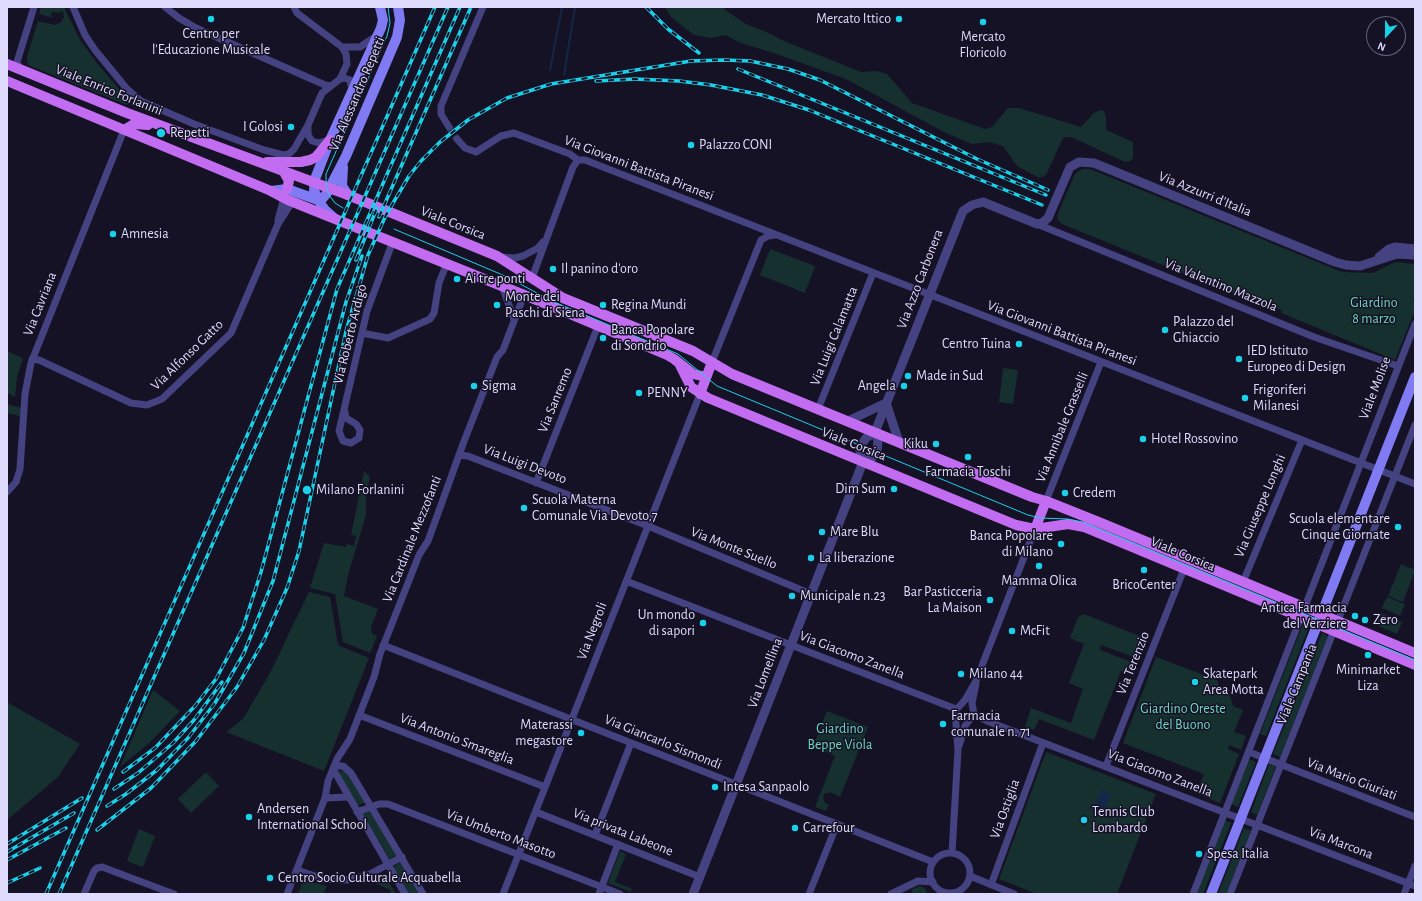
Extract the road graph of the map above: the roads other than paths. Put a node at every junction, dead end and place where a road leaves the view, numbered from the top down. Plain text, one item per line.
1 (34, 7) edge
2 (73, 7) edge
3 (165, 7) edge
4 (294, 7) edge
5 (398, 7) edge
6 (483, 7) edge
7 (380, 8) edge
8 (378, 35) junction
9 (342, 47) junction
10 (7, 64) edge
11 (20, 69) junction
12 (340, 79) junction
13 (7, 81) edge
14 (331, 85) junction
15 (352, 93) junction
16 (447, 124) tunnel mouth
17 (308, 125) junction
18 (124, 130) junction
19 (185, 135) junction
20 (457, 139) tunnel mouth
21 (330, 140) junction
22 (242, 156) junction
23 (346, 156) junction
24 (578, 160) junction
25 (284, 172) junction
26 (314, 183) junction
27 (329, 188) junction
28 (348, 195) junction
29 (288, 196) junction
30 (318, 200) junction
31 (1050, 211) junction
32 (1024, 217) junction
33 (336, 219) junction
34 (1037, 224) junction
35 (754, 226) junction
36 (777, 236) junction
37 (544, 240) junction
38 (761, 240) junction
39 (393, 242) junction
40 (1415, 249) edge
41 (1415, 255) edge
42 (497, 256) junction
43 (1376, 261) junction
44 (447, 264) junction
45 (873, 273) junction
46 (532, 278) junction
47 (502, 286) junction
48 (929, 294) junction
49 (524, 295) junction
50 (514, 322) junction
51 (1415, 324) edge
52 (598, 326) junction
53 (362, 333) junction
54 (32, 359) junction
55 (712, 362) junction
56 (1101, 362) junction
57 (679, 363) junction
58 (1398, 366) junction
59 (706, 377) junction
60 (1415, 377) edge
61 (700, 394) junction
62 (886, 403) junction
63 (818, 409) junction
64 (345, 412) dead end
65 (848, 421) junction
66 (1415, 425) edge
67 (875, 432) junction
68 (1302, 440) junction
69 (900, 442) junction
70 (459, 455) junction
71 (863, 462) junction
72 (1361, 463) junction
73 (1379, 470) junction
74 (1395, 476) junction
75 (536, 483) junction
76 (1415, 484) edge
77 (7, 492) edge
78 (1046, 501) junction
79 (648, 526) junction
80 (1035, 529) junction
81 (1184, 569) junction
82 (626, 581) junction
83 (1243, 582) junction
84 (811, 594) junction
85 (1305, 607) junction
86 (1322, 614) junction
87 (1339, 617) junction
88 (1300, 618) junction
89 (1318, 625) junction
90 (1333, 631) junction
91 (384, 645) junction
92 (791, 645) junction
93 (1415, 653) edge
94 (1415, 665) edge
95 (976, 681) junction
96 (962, 704) junction
97 (972, 706) junction
98 (956, 709) junction
99 (974, 714) junction
100 (360, 715) junction
101 (956, 717) junction
102 (572, 720) junction
103 (967, 722) junction
104 (1043, 742) junction
105 (631, 743) junction
106 (958, 750) junction
107 (1249, 752) junction
108 (1265, 759) junction
109 (1280, 764) junction
110 (1106, 766) junction
111 (333, 768) junction
112 (736, 785) junction
113 (546, 787) junction
114 (348, 797) junction
115 (325, 798) junction
116 (372, 807) junction
117 (357, 812) junction
118 (536, 812) junction
119 (1225, 812) junction
120 (1415, 817) edge
121 (1241, 818) junction
122 (837, 824) junction
123 (1257, 825) junction
124 (595, 835) junction
125 (618, 844) junction
126 (952, 853) junction
127 (519, 854) junction
128 (402, 857) junction
129 (933, 862) junction
130 (388, 865) junction
131 (1415, 866) edge
132 (297, 870) junction
133 (970, 876) junction
134 (700, 877) junction
135 (933, 882) junction
136 (991, 885) junction
137 (1412, 885) edge
138 (600, 890) edge
139 (954, 893) edge
140 (84, 894) edge
141 (174, 894) edge
142 (287, 894) edge
143 (405, 894) edge
144 (423, 894) edge
145 (503, 894) edge
146 (620, 894) edge
147 (693, 894) edge
148 (809, 894) edge
149 (891, 894) edge
150 (1014, 894) edge
151 (1193, 894) edge
152 (1211, 894) edge
153 (1230, 894) edge
154 (1404, 894) edge

1 - 11 street
2 - 17 street
3 - 14 street
4 - 9 street
5 - 23 main road, Via Alessandro Repetti
6 - 16 street
7 - 8 main road, Via Alessandro Repetti
8 - 9 street, Via Alessandro Repetti
8 - 15 main road, Via Alessandro Repetti
9 - 12 street, Via Alessandro Repetti
10 - 11 main road, Viale Enrico Forlanini
11 - 19 main road, Viale Enrico Forlanini
12 - 14 street, Via Alessandro Repetti
12 - 15 street, Via Alessandro Repetti
13 - 18 main road
14 - 17 street
15 - 21 main road, Via Alessandro Repetti
17 - 21 street, Via Alessandro Repetti
18 - 19 main road
18 - 29 main road
18 - 54 street, Via Cavriana
19 - 22 main road, Viale Enrico Forlanini
20 - 24 street, Via Giovanni Battista Piranesi
21 - 22 main road
21 - 26 main road, Via Alessandro Repetti
22 - 25 main road, Viale Enrico Forlanini
23 - 27 main road, Via Alessandro Repetti
23 - 28 main road
24 - 35 street, Via Giovanni Battista Piranesi
24 - 37 street
25 - 26 main road, Viale Enrico Forlanini
25 - 29 main road
26 - 27 main road, Viale Enrico Forlanini
26 - 30 main road
27 - 28 main road, Viale Enrico Forlanini
27 - 30 main road
28 - 42 main road, Viale Corsica
29 - 30 main road
29 - 33 main road
29 - 54 street, Via Alfonso Gatto
30 - 33 main road
31 - 32 street
31 - 34 street, Via Azzurri d'Italia
31 - 43 street, Via Azzurri d'Italia
32 - 34 street, Via Azzo Carbonera
32 - 48 street, Via Azzo Carbonera
33 - 39 main road
34 - 58 street, Via Valentino Mazzola
35 - 36 street, Via Giovanni Battista Piranesi
35 - 38 street
36 - 38 street
36 - 45 street, Via Giovanni Battista Piranesi
37 - 42 street, Viale Corsica
37 - 46 street
38 - 55 street
39 - 44 main road
39 - 53 street, Via Roberto Ardigò
40 - 43 street, Via Azzurri d'Italia
41 - 43 street, Via Azzurri d'Italia
42 - 46 main road, Viale Corsica
44 - 47 main road
44 - 53 street
45 - 48 street, Via Giovanni Battista Piranesi
45 - 63 street, Via Luigi Calamatta
46 - 49 main road
46 - 55 main road, Viale Corsica
47 - 49 main road
47 - 50 street
48 - 56 street, Via Giovanni Battista Piranesi
48 - 62 street, Via Azzo Carbonera
49 - 50 street, Via Cardinale Mezzofanti
49 - 52 main road
50 - 70 street, Via Cardinale Mezzofanti
51 - 58 street, Viale Molise
52 - 57 main road
52 - 75 street, Via Sanremo
53 - 64 street, Via Roberto Ardigò
54 - 77 street, Via Cavriana
55 - 59 main road, Via Negroli
55 - 63 main road, Viale Corsica
56 - 68 street, Via Giovanni Battista Piranesi
56 - 78 street, Via Annibale Grasselli
57 - 59 main road
57 - 61 main road, Viale Corsica
58 - 72 street, Viale Molise
59 - 61 main road, Via Negroli
60 - 73 main road
61 - 71 main road, Viale Corsica
61 - 79 street, Via Negroli
62 - 65 street, Viale Corsica
62 - 67 street, Via Azzo Carbonera
62 - 69 street, Viale Corsica
63 - 65 main road, Viale Corsica
65 - 67 main road, Viale Corsica
66 - 74 street
67 - 69 main road, Viale Corsica
67 - 71 street, Via Lomellina
67 - 71 street, Via Lomellina
68 - 72 street, Via Giovanni Battista Piranesi
68 - 83 street, Via Giuseppe Longhi
69 - 78 main road, Viale Corsica
70 - 75 street, Via Luigi Devoto
70 - 91 street, Via Cardinale Mezzofanti
71 - 80 main road, Viale Corsica
71 - 84 street, Via Lomellina
72 - 73 street, Via Giovanni Battista Piranesi
72 - 85 street, Viale Molise
73 - 74 street, Via Giovanni Battista Piranesi
73 - 86 main road, Viale Campania
74 - 76 street, Via Giovanni Battista Piranesi
74 - 87 street, Viale Campania
75 - 79 street, Via Luigi Devoto
78 - 80 main road
78 - 83 main road, Viale Corsica
79 - 82 street, Via Negroli
79 - 84 street, Via Monte Suello
80 - 81 main road, Viale Corsica
80 - 95 street
81 - 88 main road, Viale Corsica
81 - 110 street, Via Terenzio
82 - 92 street, Via Giacomo Zanella
82 - 102 street, Via Negroli
83 - 85 main road, Viale Corsica
84 - 92 street, Via Lomellina
85 - 86 main road, Viale Corsica
85 - 88 street, Viale Campania
86 - 87 main road, Viale Corsica
86 - 89 main road, Viale Campania
87 - 90 street, Viale Campania
87 - 93 main road, Viale Corsica
88 - 89 main road, Viale Corsica
88 - 107 street, Viale Campania
89 - 90 main road, Viale Corsica
89 - 108 main road, Viale Campania
90 - 94 main road, Viale Corsica
90 - 109 street, Viale Campania
91 - 100 street, Via Cardinale Mezzofanti
91 - 102 street, Via Giancarlo Sismondi
92 - 98 street, Via Giacomo Zanella
92 - 112 street, Via Lomellina
95 - 96 street
95 - 97 street
96 - 97 street
96 - 98 street
97 - 99 street
98 - 101 street
99 - 103 street
99 - 104 street, Via Giacomo Zanella
100 - 111 street, Via Cardinale Mezzofanti
100 - 113 street, Via Antonio Smareglia
101 - 103 street
101 - 106 street
102 - 105 street, Via Giancarlo Sismondi
102 - 113 street, Via Negroli
103 - 106 street
104 - 110 street, Via Giacomo Zanella
104 - 136 street, Via Ostiglia
105 - 112 street, Via Giancarlo Sismondi
105 - 124 street
106 - 126 street
107 - 108 street
107 - 119 street, Viale Campania
108 - 109 street
108 - 121 main road, Viale Campania
109 - 120 street, Via Mario Giuriati
109 - 123 street, Viale Campania
110 - 119 street, Via Giacomo Zanella
111 - 114 street
111 - 115 street, Via Cardinale Mezzofanti
111 - 116 street
112 - 122 street, Via Giancarlo Sismondi
112 - 134 street, Via Lomellina
113 - 118 street, Via Negroli
114 - 115 street
114 - 117 street
115 - 132 street, Via Cardinale Mezzofanti
116 - 117 street, Via Umberto Masotto
116 - 127 street, Via Umberto Masotto
116 - 128 street
117 - 130 street
118 - 124 street, Via privata Labeone
118 - 127 street, Via Negroli
119 - 121 street
119 - 151 street, Viale Campania
121 - 123 street
121 - 152 main road, Viale Campania
122 - 129 street, Via Giancarlo Sismondi
122 - 148 street
123 - 137 street, Via Marcona
123 - 153 street, Viale Campania
124 - 125 street, Via privata Labeone
125 - 134 street, Via privata Labeone
125 - 138 street
126 - 129 street
126 - 133 street
127 - 138 street, Via Umberto Masotto
127 - 145 street, Via Negroli
128 - 130 street
128 - 144 street
129 - 135 street
130 - 132 street
130 - 143 street
131 - 137 street
132 - 142 street, Via Cardinale Mezzofanti
133 - 136 street
133 - 139 street
134 - 147 street, Via Lomellina
135 - 139 street
135 - 149 street
136 - 150 street
137 - 154 street
138 - 146 street, Via Umberto Masotto
140 - 141 street

